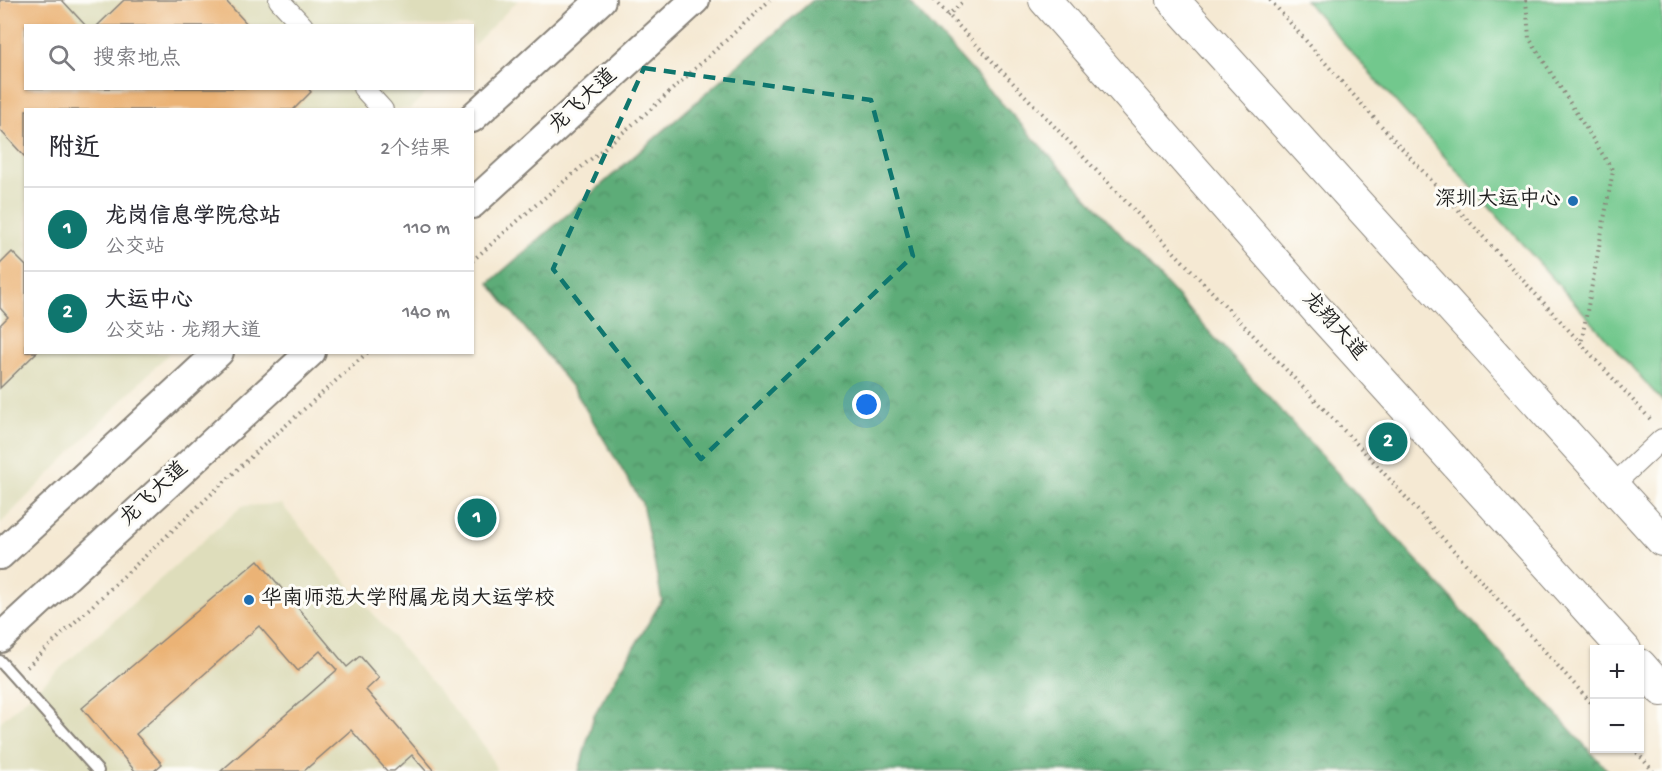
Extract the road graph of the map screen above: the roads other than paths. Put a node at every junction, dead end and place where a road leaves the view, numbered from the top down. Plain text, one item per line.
1 (279, 0) edge
2 (601, 0) edge
3 (695, 0) edge
4 (1045, 0) edge
5 (1173, 0) edge
6 (301, 24) edge
7 (365, 90) edge
8 (381, 108) edge
9 (474, 116) edge
10 (474, 202) edge
11 (217, 354) edge
12 (309, 354) edge
13 (1658, 431) edge
14 (1612, 486) junction
15 (1662, 540) edge
16 (0, 555) edge
17 (0, 638) edge
18 (1620, 645) edge
19 (0, 661) edge
20 (1644, 670) edge
21 (1662, 690) edge
22 (98, 771) edge

1 - 6 street
2 - 9 main road
3 - 10 main road, 龙飞大道
4 - 18 main road, 龙翔大道
5 - 14 main road
7 - 8 street
11 - 16 main road
12 - 17 main road, 龙飞大道
13 - 14 street
14 - 15 main road
19 - 22 lane
20 - 21 main road

